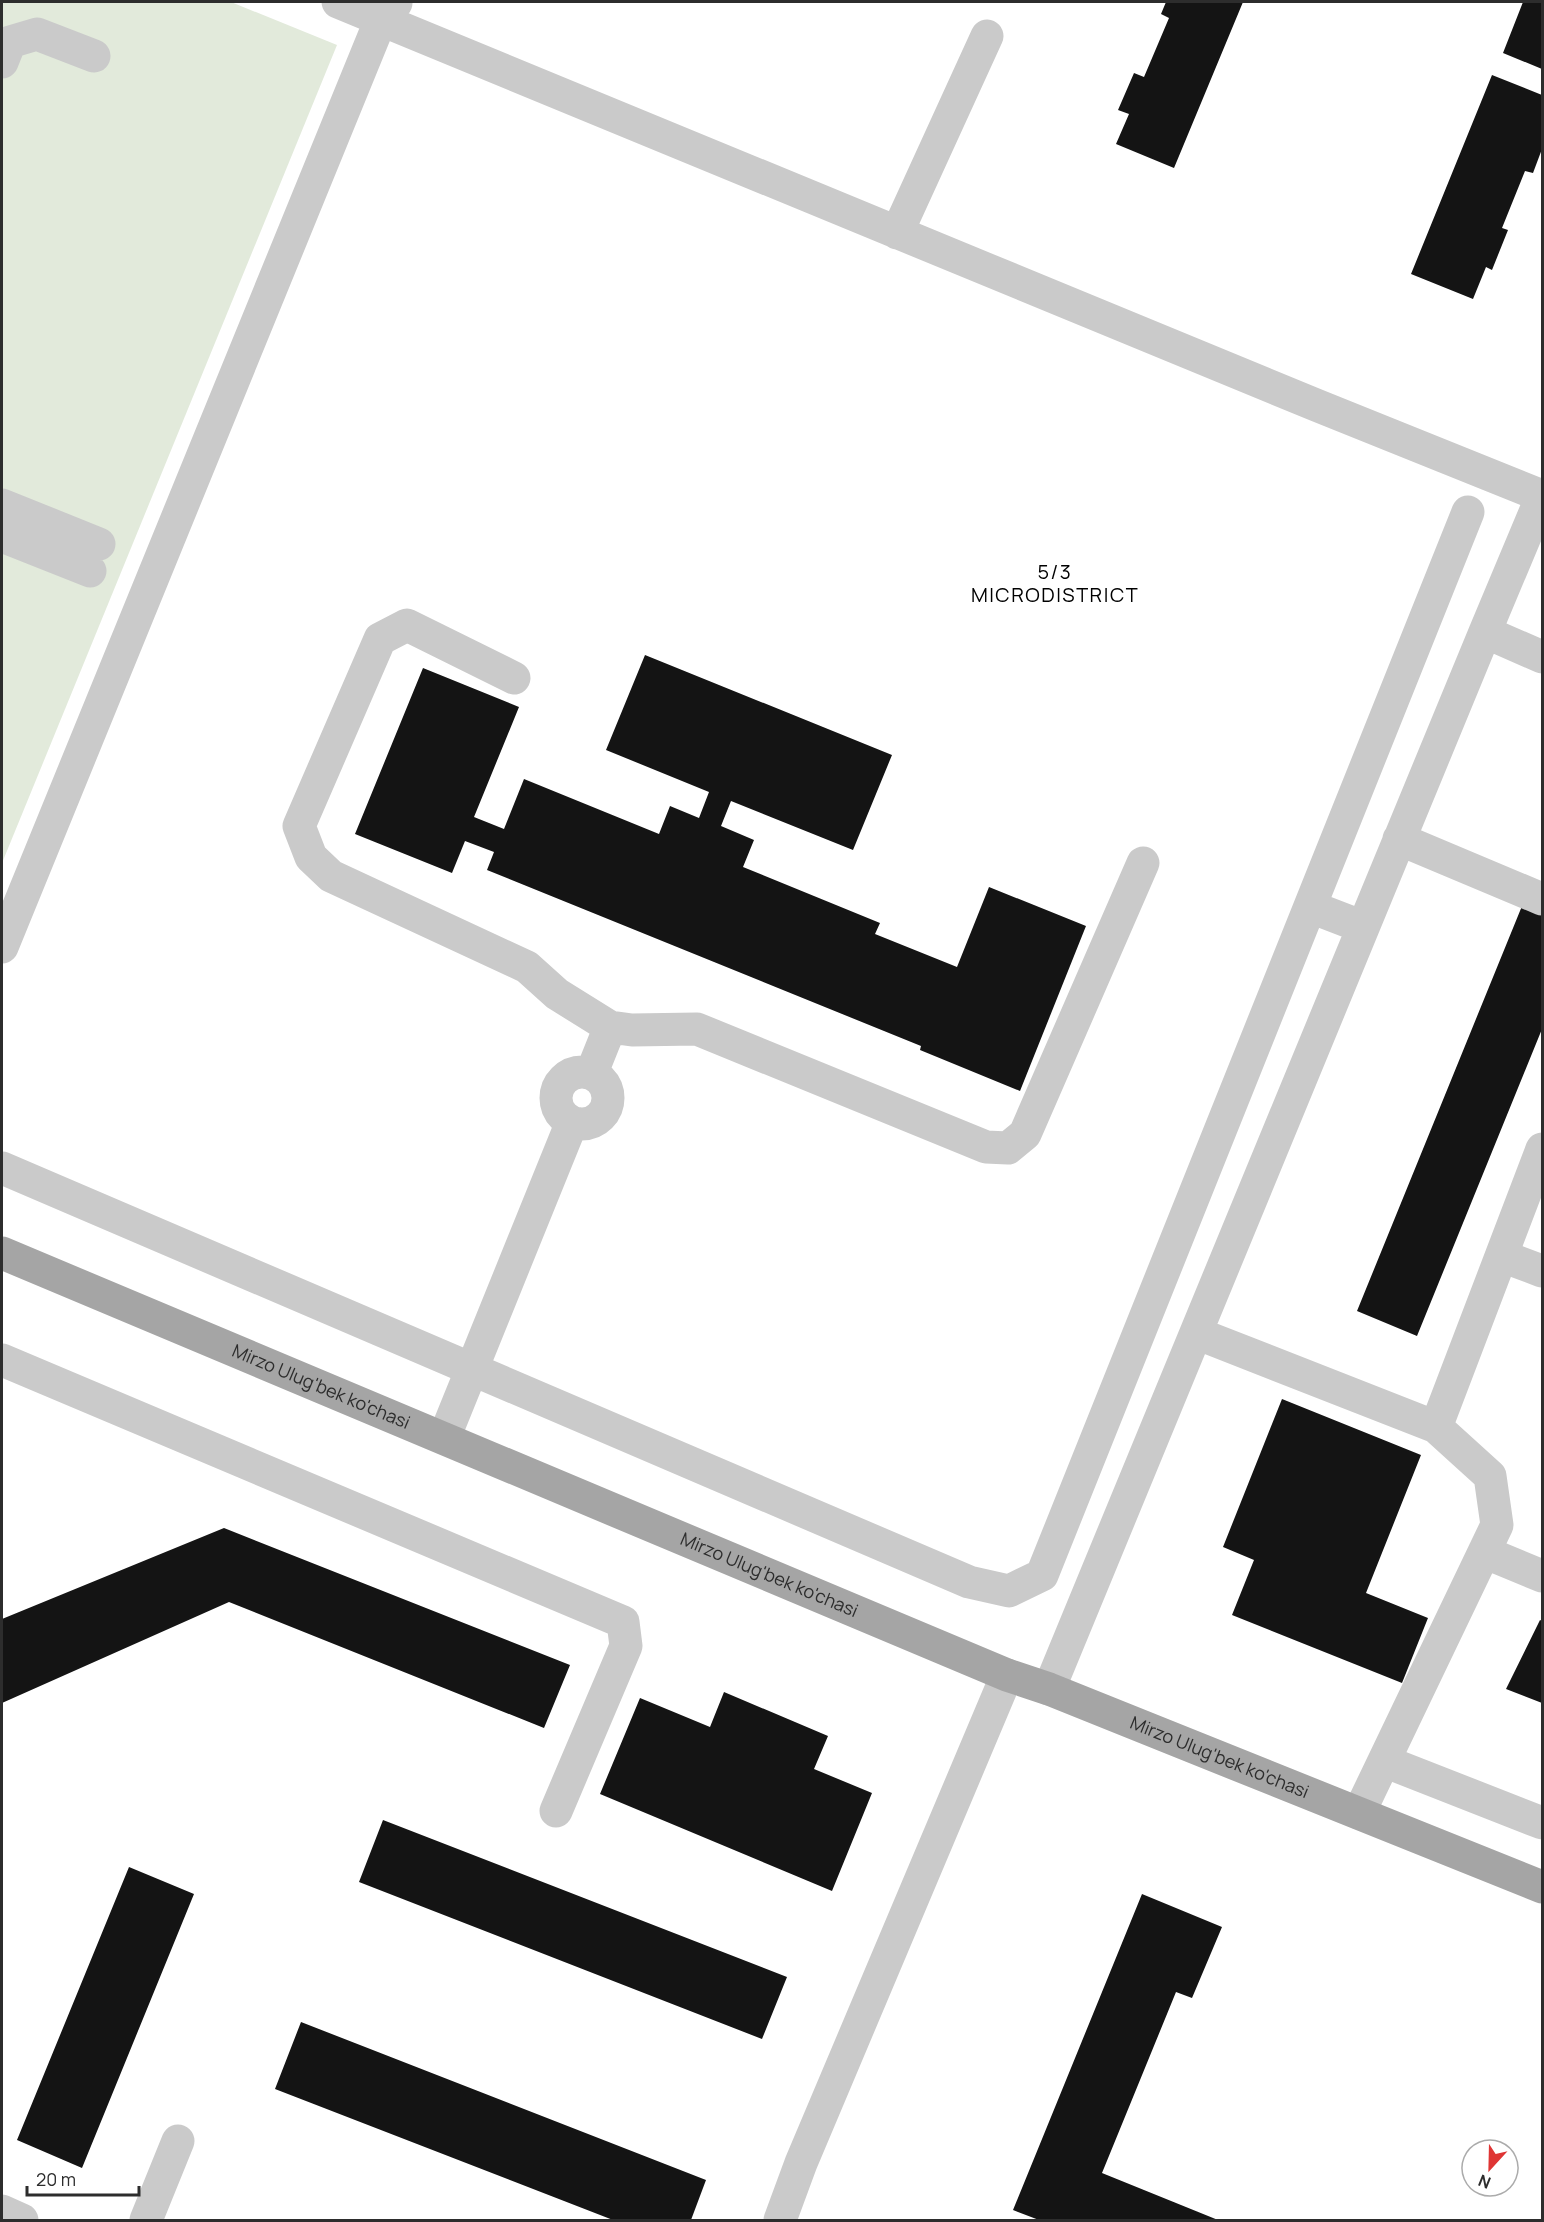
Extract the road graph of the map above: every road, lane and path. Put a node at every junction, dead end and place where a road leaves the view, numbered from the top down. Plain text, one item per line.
1 (338, 2) edge
2 (389, 10) edge
3 (987, 36) dead end
4 (94, 56) dead end
5 (2, 62) edge
6 (897, 233) junction
7 (1542, 496) edge
8 (2, 505) edge
9 (1468, 512) dead end
10 (2, 536) edge
11 (1485, 632) junction
12 (1542, 657) edge
13 (514, 678) dead end
14 (1399, 839) junction
15 (1143, 863) dead end
16 (1542, 899) edge
17 (1311, 907) junction
18 (1363, 927) junction
19 (2, 947) edge
20 (610, 1027) junction
21 (1542, 1149) edge
22 (2, 1168) edge
23 (2, 1253) edge
24 (1502, 1256) junction
25 (1542, 1272) edge
26 (1196, 1333) junction
27 (2, 1360) edge
28 (472, 1369) junction
29 (1436, 1427) junction
30 (444, 1438) junction
31 (1484, 1552) junction
32 (1542, 1576) edge
33 (1007, 1675) junction
34 (1048, 1689) junction
35 (1384, 1761) junction
36 (556, 1811) dead end
37 (1359, 1813) junction
38 (1542, 1823) edge
39 (1542, 1887) edge
40 (178, 2140) dead end
41 (2, 2211) edge
42 (22, 2220) edge
43 (146, 2220) edge
44 (780, 2220) edge

1 - 2 street
2 - 6 street
2 - 19 street
3 - 6 street
4 - 5 street
6 - 7 street
7 - 11 street
8 - 10 street
9 - 17 street
11 - 12 street
11 - 14 street
13 - 20 street
14 - 16 street
14 - 18 street
15 - 20 street
17 - 18 street
17 - 28 street
18 - 26 street
20 - 28 street
21 - 24 street
22 - 28 street
23 - 30 main road, Mirzo Ulug'bek ko'chasi
24 - 25 street
24 - 29 street
26 - 29 street
26 - 34 street
27 - 36 street
28 - 30 street
29 - 31 street
30 - 33 main road, Mirzo Ulug'bek ko'chasi
31 - 32 street
31 - 35 street
33 - 34 main road, Mirzo Ulug'bek ko'chasi
33 - 44 street
34 - 37 main road, Mirzo Ulug'bek ko'chasi
35 - 37 street
35 - 38 street
37 - 39 main road, Mirzo Ulug'bek ko'chasi
40 - 43 street
41 - 42 street

